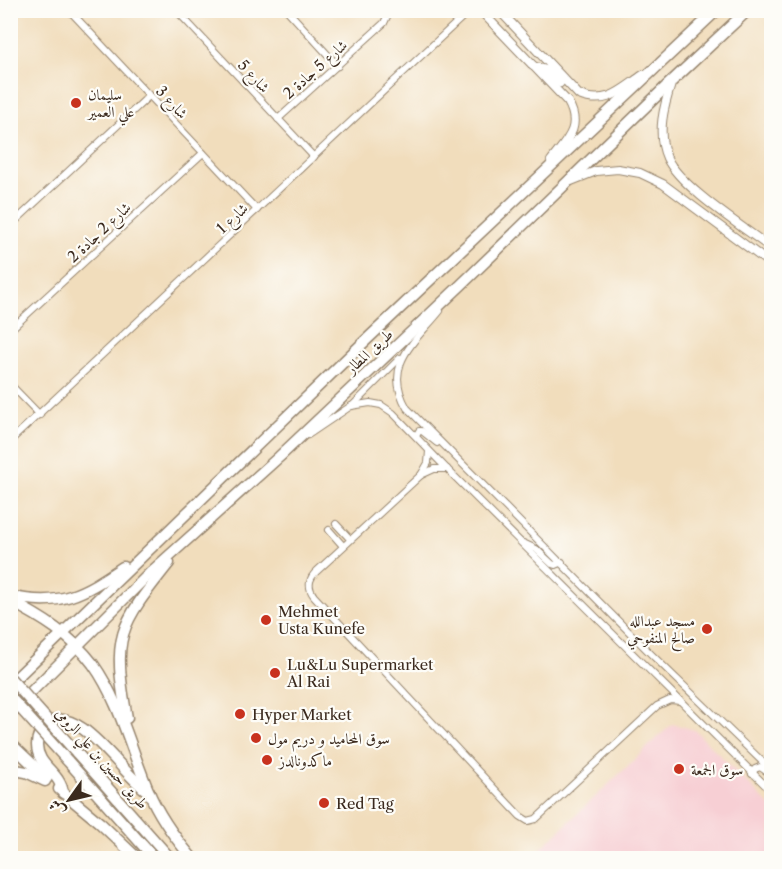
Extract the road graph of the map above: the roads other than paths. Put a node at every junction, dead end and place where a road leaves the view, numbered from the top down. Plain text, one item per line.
1 (69, 10) edge
2 (176, 10) edge
3 (287, 10) edge
4 (390, 10) edge
5 (470, 10) edge
6 (480, 10) edge
7 (499, 10) edge
8 (717, 10) edge
9 (748, 10) edge
10 (668, 57) junction
11 (338, 66) junction
12 (533, 66) junction
13 (672, 81) junction
14 (573, 89) junction
15 (149, 96) junction
16 (278, 119) junction
17 (203, 153) junction
18 (314, 157) junction
19 (536, 182) junction
20 (567, 183) junction
21 (258, 210) junction
22 (730, 218) junction
23 (10, 226) edge
24 (719, 226) junction
25 (771, 249) edge
26 (771, 266) edge
27 (461, 285) junction
28 (10, 330) edge
29 (407, 351) junction
30 (10, 384) edge
31 (351, 406) junction
32 (40, 415) junction
33 (416, 436) junction
34 (10, 441) edge
35 (450, 451) junction
36 (429, 452) junction
37 (279, 457) junction
38 (447, 469) junction
39 (421, 475) junction
40 (336, 524) dead end
41 (329, 530) dead end
42 (350, 539) junction
43 (186, 542) junction
44 (519, 542) junction
45 (343, 546) junction
46 (150, 548) junction
47 (562, 562) junction
48 (10, 598) edge
49 (62, 634) junction
50 (76, 646) junction
51 (10, 678) edge
52 (10, 684) edge
53 (10, 697) edge
54 (681, 701) junction
55 (10, 713) edge
56 (10, 743) edge
57 (131, 746) junction
58 (10, 769) edge
59 (771, 773) edge
60 (752, 774) junction
61 (771, 792) edge
62 (63, 793) junction
63 (149, 793) junction
64 (136, 858) edge
65 (154, 858) edge
66 (170, 858) edge
67 (192, 858) edge

1 - 15 street, شارع 3
2 - 16 street, شارع 5
3 - 11 street
4 - 11 street, شارع 5 جادة 2
5 - 18 street, شارع 1
6 - 12 street
7 - 14 street
8 - 10 highway, طريق المطار
9 - 13 highway, طريق المطار
10 - 14 street
10 - 19 highway, طريق المطار
11 - 16 street, شارع 5 جادة 2
12 - 14 street
12 - 19 street
13 - 20 highway, طريق المطار
13 - 22 street
15 - 17 street, شارع 3
15 - 23 street
16 - 18 street, شارع 5
17 - 21 street, شارع 3
17 - 28 street, شارع 2 جادة 2
18 - 21 street, شارع 1
19 - 46 highway, طريق المطار
20 - 24 street
20 - 27 highway, طريق المطار
21 - 32 street, شارع 1
22 - 24 street
22 - 25 street
24 - 26 street
27 - 29 street
27 - 37 highway, طريق المطار
29 - 31 street
29 - 35 street
30 - 32 street
31 - 33 street
31 - 37 street
32 - 34 street, شارع 1
33 - 35 street
33 - 36 street
35 - 47 street
36 - 38 street
36 - 39 street
37 - 43 highway, طريق المطار
38 - 39 street
38 - 44 street
39 - 42 street
40 - 42 street
41 - 45 street
42 - 45 street
43 - 50 highway, طريق المطار
43 - 57 highway
44 - 47 street
44 - 54 street
45 - 54 street
46 - 48 highway
46 - 49 highway, طريق المطار
47 - 59 street
48 - 49 highway
49 - 50 highway
49 - 52 highway, طريق المطار
50 - 55 highway, طريق المطار
50 - 57 highway
51 - 66 highway, طريق حسين بن علي الرومي, bridge
53 - 65 highway, طريق حسين بن علي الرومي, bridge
54 - 60 street
56 - 62 highway
57 - 63 highway
58 - 62 highway
59 - 60 street
60 - 61 street
62 - 63 highway
62 - 64 highway
63 - 67 highway

